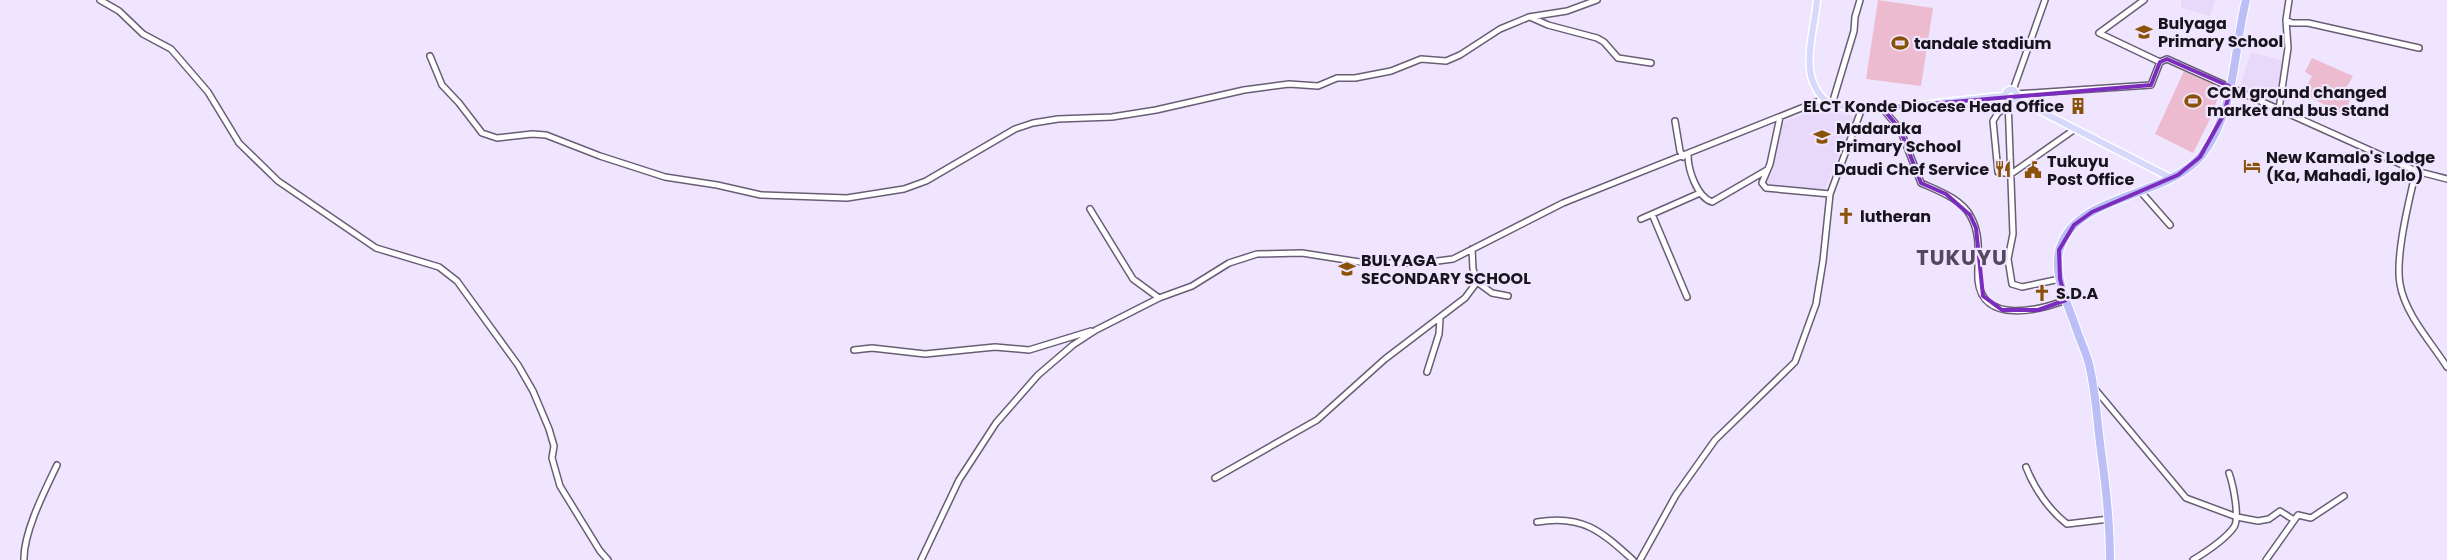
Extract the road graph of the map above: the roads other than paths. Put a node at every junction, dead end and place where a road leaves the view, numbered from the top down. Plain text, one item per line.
1 (100, 0) edge
2 (1597, 0) edge
3 (1817, 0) edge
4 (1860, 0) edge
5 (2045, 0) edge
6 (2144, 0) edge
7 (2246, 0) edge
8 (2289, 0) edge
9 (1529, 17) junction
10 (2286, 20) junction
11 (2419, 48) dead end
12 (430, 56) dead end
13 (2160, 62) junction
14 (1651, 63) dead end
15 (2231, 87) junction
16 (2015, 94) junction
17 (1824, 99) junction
18 (2007, 101) junction
19 (1832, 104) junction
20 (1862, 108) junction
21 (1882, 108) junction
22 (2279, 109) junction
23 (1780, 117) junction
24 (1675, 121) dead end
25 (2075, 129) junction
26 (1686, 156) junction
27 (1768, 170) junction
28 (2416, 171) junction
29 (2011, 174) junction
30 (2171, 178) junction
31 (2447, 179) edge
32 (2141, 192) junction
33 (1700, 193) junction
34 (1830, 194) junction
35 (1090, 209) dead end
36 (1652, 214) junction
37 (1641, 219) dead end
38 (2170, 225) dead end
39 (1472, 249) junction
40 (2060, 279) junction
41 (1477, 282) junction
42 (1508, 296) dead end
43 (1687, 297) dead end
44 (1159, 298) junction
45 (2066, 300) junction
46 (1440, 319) junction
47 (1096, 330) junction
48 (854, 350) dead end
49 (2447, 367) edge
50 (1427, 372) dead end
51 (2093, 386) junction
52 (57, 465) dead end
53 (2026, 467) dead end
54 (2229, 473) dead end
55 (1215, 478) dead end
56 (2344, 496) dead end
57 (2237, 517) junction
58 (2109, 519) junction
59 (2294, 520) junction
60 (1537, 522) dead end
61 (24, 560) edge
62 (608, 560) edge
63 (921, 560) edge
64 (1633, 560) edge
65 (1640, 560) edge
66 (2110, 560) edge
67 (2194, 560) edge
68 (2266, 560) edge

1 - 62 street
2 - 9 street
3 - 17 main road
4 - 19 street
5 - 16 street
6 - 13 street
7 - 15 highway
8 - 10 street
9 - 12 street
9 - 14 street
10 - 11 street
10 - 22 street
13 - 15 street
13 - 16 street
15 - 22 street
15 - 30 highway
16 - 18 main road
16 - 25 main road
17 - 19 main road
17 - 23 street
18 - 21 main road
18 - 29 street
18 - 29 street
19 - 20 main road
20 - 21 main road
20 - 34 street
21 - 45 street
22 - 28 street
23 - 26 street
23 - 27 street
24 - 26 street
25 - 29 street
25 - 30 main road
26 - 33 street
26 - 39 street
27 - 33 street
27 - 34 street
28 - 31 street
28 - 49 street
29 - 40 street
30 - 32 highway
32 - 38 street
32 - 40 highway
33 - 36 street
34 - 65 street
35 - 44 street
36 - 37 street
36 - 43 street
39 - 41 street
39 - 44 street
40 - 45 highway
41 - 42 street
41 - 46 street
44 - 47 street
45 - 51 highway
46 - 50 street
46 - 55 street
47 - 48 street
47 - 63 street
51 - 57 street
51 - 58 highway
52 - 61 street
53 - 58 street
54 - 57 street
56 - 59 street
57 - 59 street
57 - 67 street
58 - 66 highway
59 - 68 street
60 - 64 street

